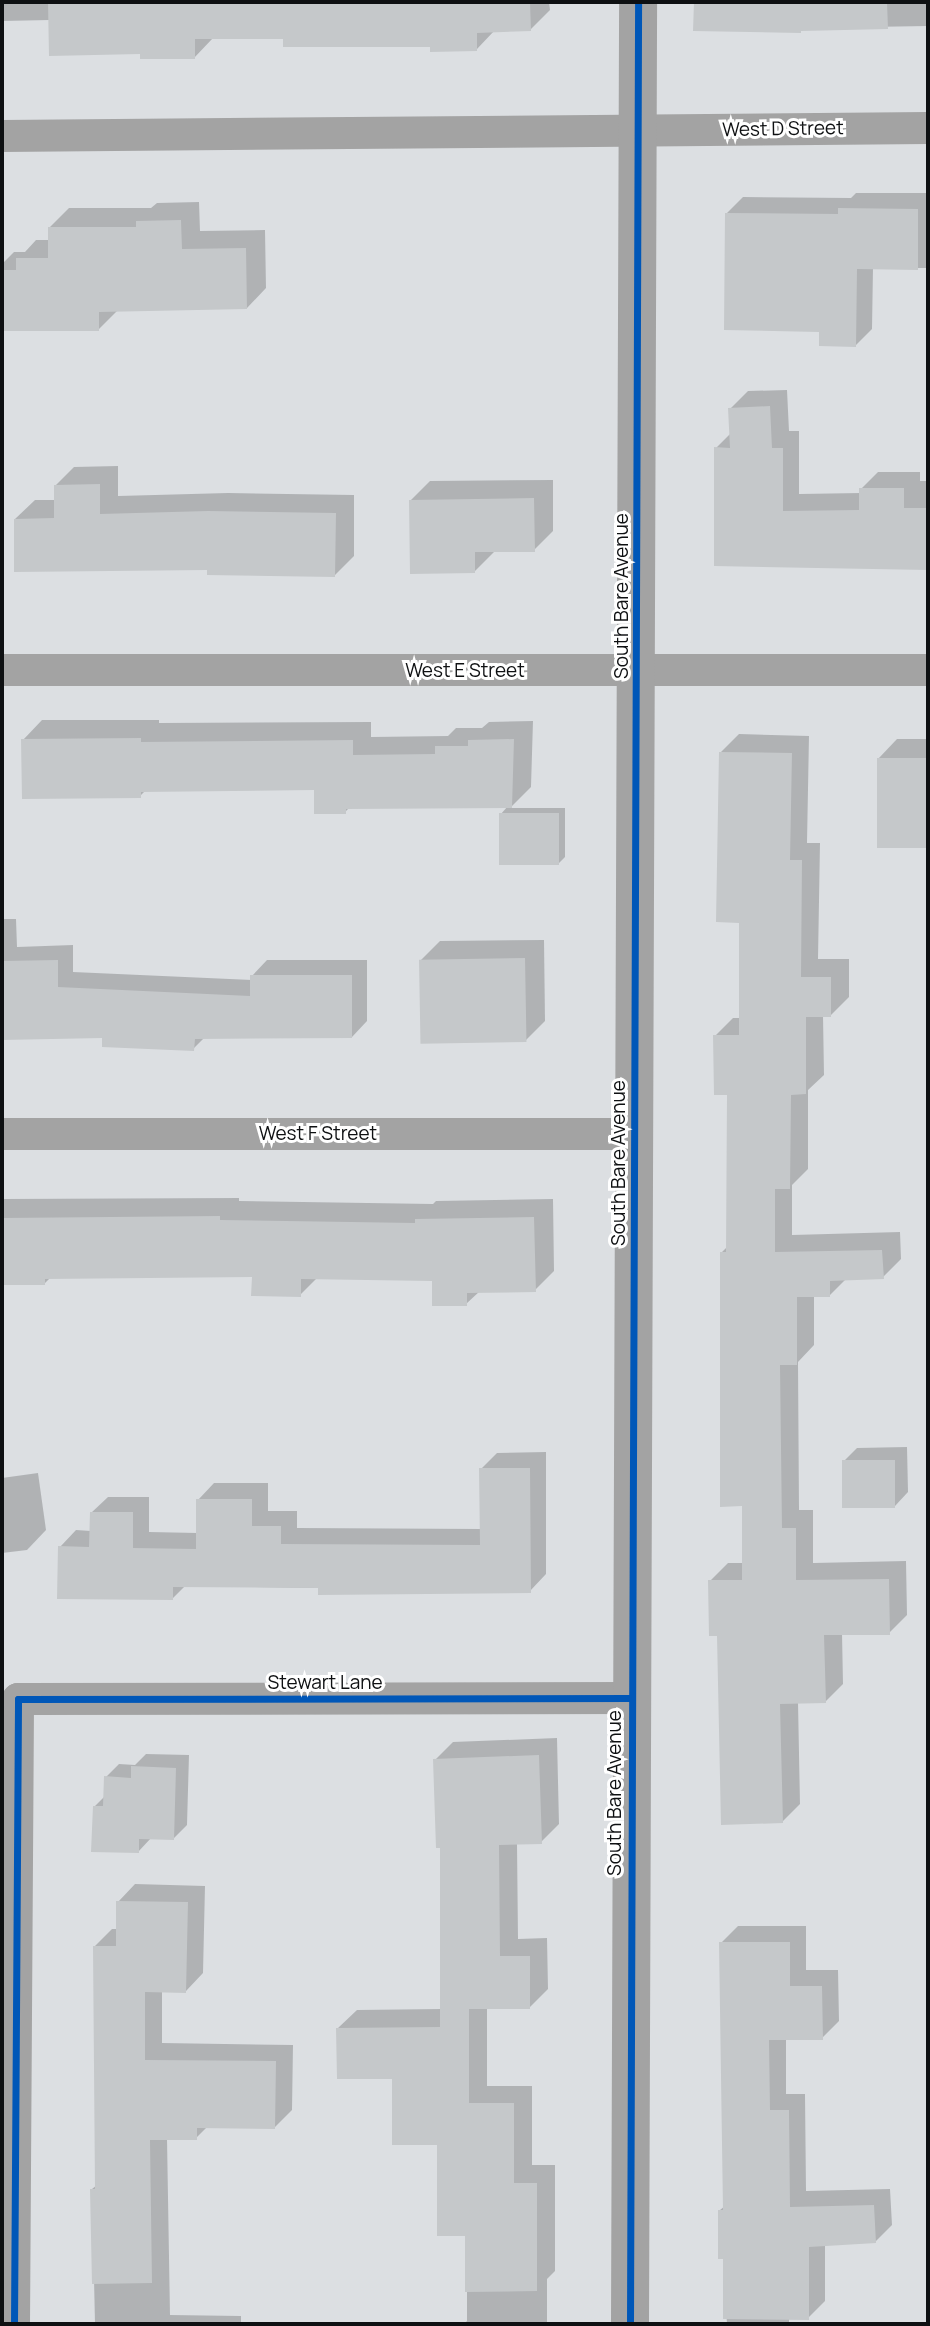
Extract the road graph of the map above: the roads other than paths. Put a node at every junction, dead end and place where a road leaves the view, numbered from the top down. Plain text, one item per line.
1 (638, 2) edge
2 (928, 128) edge
3 (638, 131) junction
4 (2, 136) edge
5 (2, 670) edge
6 (928, 670) edge
7 (638, 671) junction
8 (2, 1134) edge
9 (635, 1135) junction
10 (631, 1698) junction
11 (14, 2324) edge
12 (630, 2324) edge

1 - 3 street, South Bare Avenue
2 - 3 street, West D Street
3 - 4 street, West D Street
3 - 7 street, South Bare Avenue
5 - 7 street, West E Street
6 - 7 street, West E Street
7 - 9 street, South Bare Avenue
8 - 9 street, West F Street
9 - 10 street, South Bare Avenue
10 - 11 street, Stewart Lane
10 - 12 street, South Bare Avenue

